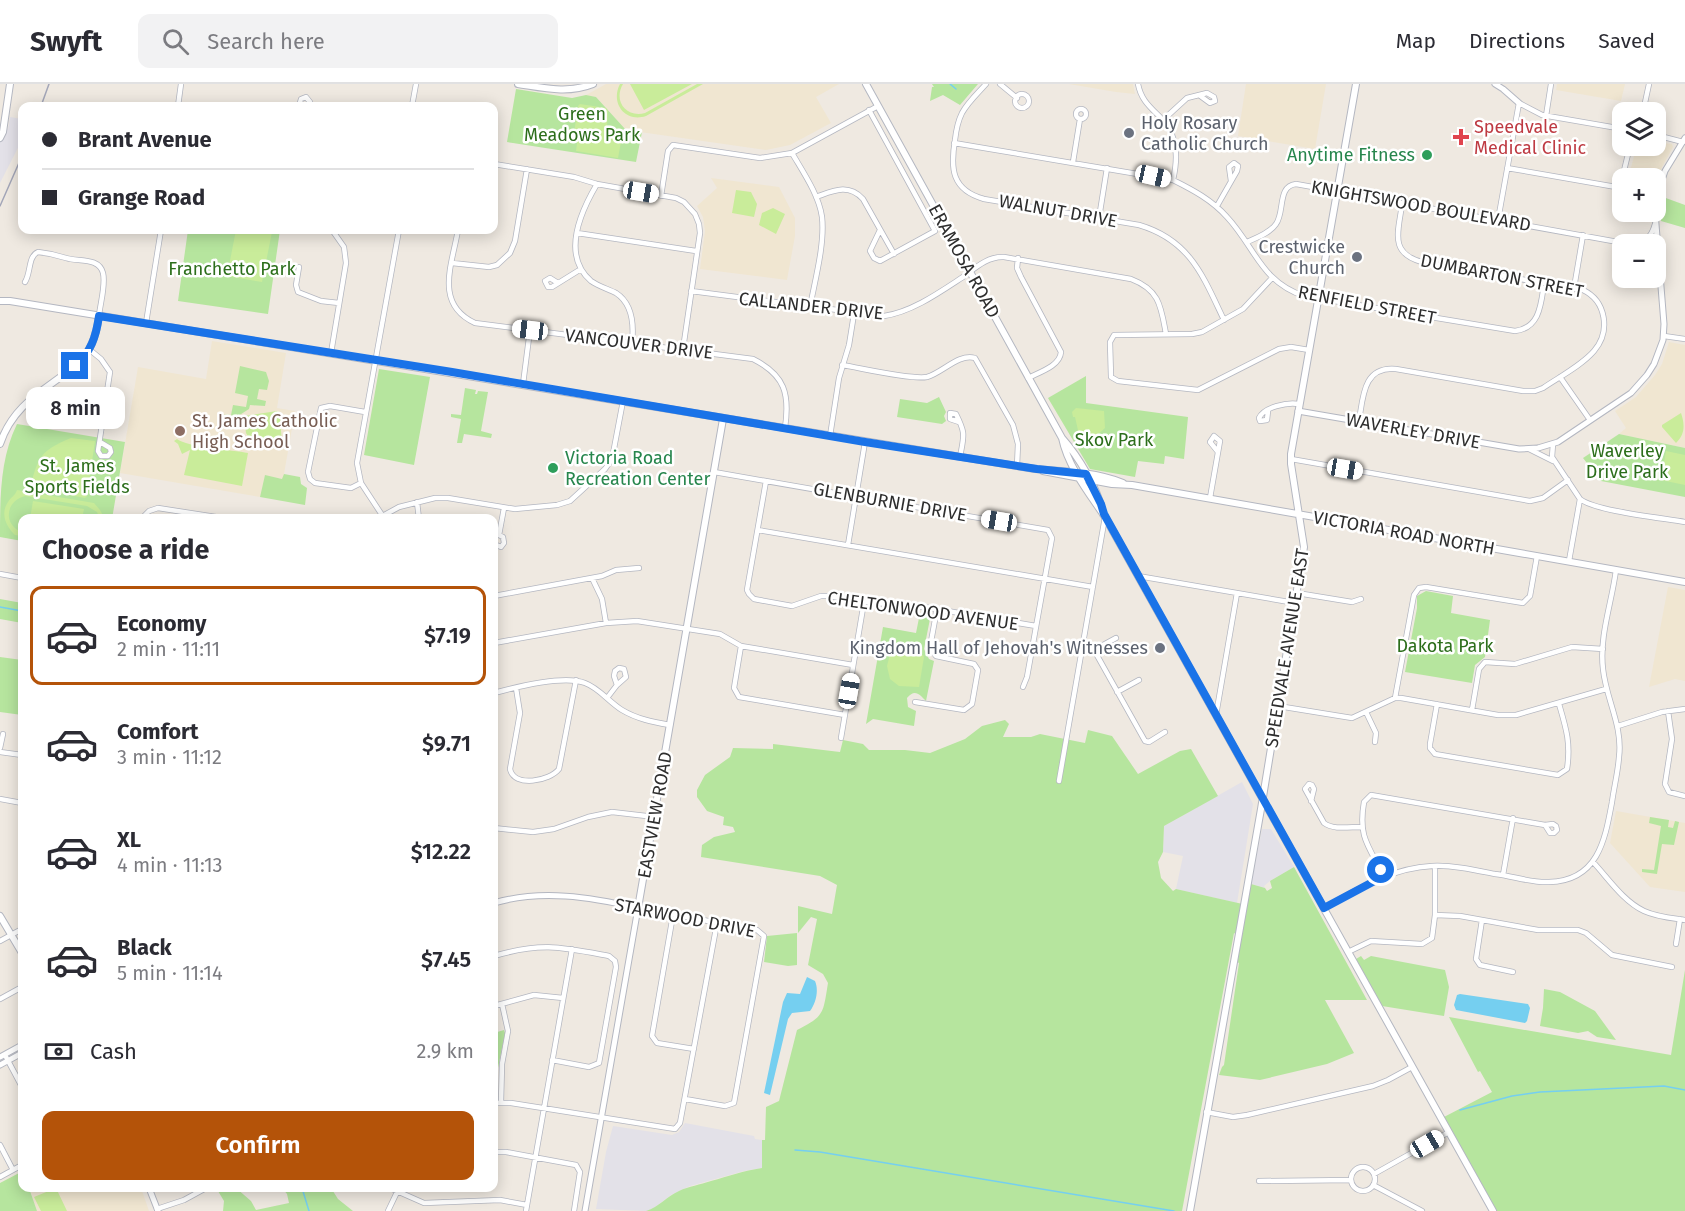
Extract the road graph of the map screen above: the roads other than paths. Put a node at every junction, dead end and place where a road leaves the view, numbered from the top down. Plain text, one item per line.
1 (10, 84) edge
2 (181, 84) edge
3 (416, 84) edge
4 (518, 84) edge
5 (593, 84) edge
6 (866, 84) edge
7 (986, 84) edge
8 (1000, 84) edge
9 (1138, 84) edge
10 (1356, 84) edge
11 (1495, 84) edge
12 (1551, 84) edge
13 (1649, 84) edge
14 (533, 85) edge
15 (1504, 86) edge
16 (579, 87) edge
17 (1199, 95) dead end
18 (1017, 98) dead end
19 (179, 102) edge
20 (413, 102) edge
21 (1645, 102) edge
22 (1519, 103) junction
23 (4, 104) edge
24 (878, 106) junction
25 (869, 111) junction
26 (1546, 116) junction
27 (1080, 119) dead end
28 (1163, 120) junction
29 (1612, 127) edge
30 (1666, 137) edge
31 (0, 138) edge
32 (1684, 140) edge
33 (954, 143) junction
34 (792, 153) junction
35 (1628, 156) edge
36 (1073, 162) junction
37 (498, 165) edge
38 (1107, 168) junction
39 (1507, 168) junction
40 (527, 169) junction
41 (1666, 169) edge
42 (1173, 180) junction
43 (1231, 181) dead end
44 (597, 184) junction
45 (1338, 192) junction
46 (662, 196) junction
47 (816, 197) junction
48 (1402, 204) junction
49 (1217, 206) junction
50 (1099, 218) junction
51 (1498, 220) junction
52 (1655, 224) joint
53 (880, 230) junction
54 (577, 233) junction
55 (159, 234) edge
56 (336, 234) edge
57 (398, 234) edge
58 (457, 234) edge
59 (1652, 234) edge
60 (1656, 234) edge
61 (1583, 236) junction
62 (1612, 241) edge
63 (1246, 243) junction
64 (696, 251) junction
65 (894, 254) junction
66 (1018, 258) junction
67 (452, 263) junction
68 (299, 267) dead end
69 (581, 268) junction
70 (969, 272) junction
71 (1272, 278) junction
72 (25, 282) dead end
73 (558, 283) dead end
74 (1544, 284) junction
75 (1574, 288) junction
76 (1661, 288) edge
77 (691, 291) junction
78 (1318, 298) junction
79 (0, 299) edge
80 (339, 303) junction
81 (810, 307) junction
82 (854, 314) junction
83 (99, 316) junction
84 (1224, 320) junction
85 (146, 323) junction
86 (530, 330) junction
87 (1166, 334) junction
88 (1664, 336) junction
89 (1685, 339) edge
90 (632, 343) junction
91 (683, 349) junction
92 (90, 350) junction
93 (1309, 350) junction
94 (331, 353) junction
95 (375, 360) junction
96 (842, 365) junction
97 (1560, 377) junction
98 (1028, 378) junction
99 (523, 384) junction
100 (623, 402) junction
101 (1299, 407) junction
102 (1269, 411) dead end
103 (365, 412) junction
104 (723, 418) junction
105 (1590, 420) junction
106 (1359, 421) junction
107 (959, 422) dead end
108 (785, 428) junction
109 (830, 436) junction
110 (1062, 438) junction
111 (100, 442) dead end
112 (865, 442) junction
113 (0, 444) edge
114 (1553, 444) junction
115 (1529, 449) junction
116 (1218, 452) dead end
117 (960, 457) junction
118 (1069, 457) junction
119 (1291, 459) junction
120 (1555, 462) junction
121 (1017, 466) junction
122 (1037, 469) junction
123 (1061, 471) junction
124 (714, 472) junction
125 (1084, 477) junction
126 (1568, 480) junction
127 (766, 481) junction
128 (361, 483) junction
129 (1123, 483) junction
130 (1108, 484) junction
131 (856, 497) junction
132 (1098, 497) junction
133 (1210, 498) junction
134 (1580, 499) junction
135 (417, 502) junction
136 (504, 508) junction
137 (189, 512) joint
138 (146, 514) edge
139 (200, 514) edge
140 (381, 514) edge
141 (384, 514) edge
142 (418, 514) edge
143 (1300, 514) junction
144 (1104, 516) junction
145 (1685, 522) edge
146 (758, 530) junction
147 (499, 535) joint
148 (848, 545) junction
149 (498, 547) edge
150 (1537, 556) junction
151 (1569, 561) junction
152 (639, 568) dead end
153 (1616, 570) junction
154 (0, 574) edge
155 (1138, 576) junction
156 (18, 577) edge
157 (592, 578) junction
158 (1045, 579) junction
159 (1685, 582) edge
160 (1093, 587) junction
161 (1237, 593) junction
162 (1297, 593) junction
163 (498, 595) edge
164 (1361, 599) dead end
165 (864, 602) junction
166 (1295, 603) junction
167 (937, 609) junction
168 (606, 623) junction
169 (1036, 626) junction
170 (687, 628) junction
171 (1116, 638) dead end
172 (498, 642) edge
173 (741, 646) junction
174 (1083, 648) junction
175 (1603, 649) junction
176 (1094, 650) junction
177 (853, 665) junction
178 (576, 680) junction
179 (1139, 680) dead end
180 (616, 685) dead end
181 (1023, 687) dead end
182 (516, 688) junction
183 (1606, 689) junction
184 (498, 692) edge
185 (1118, 692) junction
186 (607, 698) junction
187 (1395, 699) junction
188 (915, 702) dead end
189 (1437, 704) junction
190 (1559, 704) junction
191 (1278, 706) junction
192 (1472, 710) junction
193 (1685, 710) edge
194 (1668, 711) junction
195 (1366, 712) junction
196 (845, 715) junction
197 (1215, 717) junction
198 (670, 725) junction
199 (1618, 726) junction
200 (1165, 732) dead end
201 (3, 734) dead end
202 (841, 738) dead end
203 (1375, 742) dead end
204 (0, 750) edge
205 (18, 754) edge
206 (1267, 771) junction
207 (1249, 776) junction
208 (1059, 781) dead end
209 (1685, 796) edge
210 (0, 799) edge
211 (1262, 800) junction
212 (1311, 801) dead end
213 (18, 802) edge
214 (655, 818) junction
215 (1513, 819) junction
216 (1258, 824) junction
217 (1545, 825) dead end
218 (1361, 827) junction
219 (498, 828) edge
220 (1278, 829) junction
221 (1593, 862) junction
222 (1435, 866) junction
223 (1503, 875) junction
224 (1384, 876) junction
225 (498, 902) edge
226 (638, 908) junction
227 (1324, 908) junction
228 (673, 915) junction
229 (1435, 915) junction
230 (0, 916) edge
231 (1482, 920) junction
232 (1683, 920) edge
233 (717, 923) junction
234 (18, 931) edge
235 (12, 934) junction
236 (0, 941) edge
237 (1676, 944) dead end
238 (18, 945) edge
239 (572, 949) junction
240 (1347, 952) junction
241 (498, 955) edge
242 (1672, 966) dead end
243 (1513, 972) dead end
244 (18, 989) edge
245 (563, 998) junction
246 (0, 999) edge
247 (502, 1004) junction
248 (498, 1005) edge
249 (18, 1048) edge
250 (694, 1049) junction
251 (4, 1057) edge
252 (552, 1060) junction
253 (0, 1065) edge
254 (1412, 1067) junction
255 (18, 1080) edge
256 (685, 1099) junction
257 (501, 1102) joint
258 (544, 1108) junction
259 (1206, 1112) junction
260 (602, 1118) junction
261 (1449, 1132) junction
262 (0, 1144) edge
263 (498, 1153) edge
264 (535, 1158) junction
265 (18, 1168) edge
266 (14, 1170) junction
267 (1374, 1174) junction
268 (0, 1177) edge
269 (1351, 1180) junction
270 (1259, 1181) dead end
271 (1373, 1185) junction
272 (150, 1192) edge
273 (199, 1192) edge
274 (397, 1192) edge
275 (402, 1192) edge
276 (527, 1205) junction
277 (157, 1210) edge
278 (388, 1211) edge
279 (526, 1211) edge
280 (574, 1211) edge
281 (585, 1211) edge
282 (1190, 1211) edge
283 (1422, 1211) edge
284 (1493, 1211) edge

1 - 23 main road
2 - 19 street
3 - 20 street
4 - 14 main road
5 - 16 main road
6 - 24 main road, ERAMOSA ROAD
7 - 33 street, WALNUT DRIVE
8 - 18 street
9 - 28 street
10 - 45 main road, SPEEDVALE AVENUE EAST
11 - 15 street
12 - 26 street
13 - 21 street
14 - 16 main road
15 - 22 street
17 - 28 street
22 - 26 street
22 - 39 street
23 - 31 main road
24 - 25 street
24 - 70 main road, ERAMOSA ROAD
25 - 34 street
25 - 65 street
26 - 29 street
27 - 36 street
28 - 42 street
30 - 32 street
32 - 41 street
33 - 36 street, RENFIELD STREET
33 - 50 street, WALNUT DRIVE
34 - 46 street
34 - 47 street
35 - 39 street
36 - 38 street, RENFIELD STREET
37 - 40 street
38 - 42 street, RENFIELD STREET
38 - 50 street
39 - 51 street
40 - 44 street
40 - 67 street
42 - 49 street, RENFIELD STREET
43 - 49 street
44 - 46 street
44 - 54 street
45 - 48 street, KNIGHTSWOOD BOULEVARD
45 - 63 street, KNIGHTSWOOD BOULEVARD
45 - 78 main road, SPEEDVALE AVENUE EAST
46 - 64 street
47 - 53 street
47 - 81 street
48 - 51 street, KNIGHTSWOOD BOULEVARD
48 - 74 street, DUMBARTON STREET
49 - 63 street, RENFIELD STREET
50 - 84 street, WALNUT DRIVE
51 - 61 street, KNIGHTSWOOD BOULEVARD
52 - 59 street, KNIGHTSWOOD BOULEVARD
52 - 60 street, WAVERLEY DRIVE
53 - 65 street
53 - 65 street
54 - 64 street
54 - 69 street
55 - 85 street
56 - 80 street
57 - 95 street
58 - 67 street, VANCOUVER DRIVE
61 - 62 street, KNIGHTSWOOD BOULEVARD
61 - 75 street
63 - 71 street, RENFIELD STREET
64 - 77 street
66 - 70 street, CALLANDER DRIVE
66 - 87 street, CALLANDER DRIVE
66 - 98 street
67 - 86 street, VANCOUVER DRIVE
68 - 80 street
69 - 73 street
69 - 90 street
70 - 82 street, CALLANDER DRIVE
70 - 98 main road, ERAMOSA ROAD
71 - 78 street, RENFIELD STREET
71 - 84 street
72 - 83 street
74 - 75 street, DUMBARTON STREET
74 - 78 street, RENFIELD STREET
75 - 97 street, DUMBARTON STREET
76 - 88 street, WAVERLEY DRIVE
77 - 81 street, CALLANDER DRIVE
77 - 91 street
78 - 93 main road, SPEEDVALE AVENUE EAST
79 - 83 main road, VICTORIA ROAD NORTH
80 - 94 street
81 - 82 street, CALLANDER DRIVE
82 - 96 street
83 - 85 main road, VICTORIA ROAD NORTH
83 - 92 main road
84 - 87 street
85 - 94 main road, VICTORIA ROAD NORTH
86 - 90 street, VANCOUVER DRIVE
86 - 99 street
87 - 93 street
88 - 89 street
88 - 105 street, WAVERLEY DRIVE
90 - 91 street, VANCOUVER DRIVE
91 - 108 street, VANCOUVER DRIVE
92 - 111 street
92 - 113 main road
93 - 101 main road, SPEEDVALE AVENUE EAST
94 - 95 main road, VICTORIA ROAD NORTH
95 - 99 main road, VICTORIA ROAD NORTH
95 - 103 street
96 - 109 street
96 - 121 street
97 - 105 street
97 - 106 street, DUMBARTON STREET
98 - 110 main road, ERAMOSA ROAD
99 - 100 main road, VICTORIA ROAD NORTH
100 - 104 main road, VICTORIA ROAD NORTH
100 - 136 street
101 - 102 street
101 - 106 street, WAVERLEY DRIVE
101 - 119 main road, SPEEDVALE AVENUE EAST
103 - 128 street
103 - 128 street
104 - 108 main road, VICTORIA ROAD NORTH
104 - 124 main road, EASTVIEW ROAD
105 - 114 street, WAVERLEY DRIVE
106 - 115 street, WAVERLEY DRIVE
107 - 117 street
108 - 109 main road, VICTORIA ROAD NORTH
109 - 112 main road, VICTORIA ROAD NORTH
110 - 118 main road, ERAMOSA ROAD
110 - 125 main road, ERAMOSA ROAD
112 - 117 main road, VICTORIA ROAD NORTH
112 - 131 street
114 - 115 street, WAVERLEY DRIVE
114 - 120 street
115 - 120 street, WAVERLEY DRIVE
116 - 133 street
117 - 121 main road, VICTORIA ROAD NORTH
118 - 123 main road
118 - 125 main road, ERAMOSA ROAD
119 - 126 street
119 - 143 main road, SPEEDVALE AVENUE EAST
120 - 126 street
121 - 122 main road, VICTORIA ROAD NORTH
122 - 123 main road, VICTORIA ROAD NORTH
122 - 125 main road, VICTORIA ROAD NORTH
123 - 125 main road, VICTORIA ROAD NORTH
124 - 127 street, GLENBURNIE DRIVE
124 - 170 main road, EASTVIEW ROAD
125 - 129 main road, VICTORIA ROAD NORTH
125 - 130 main road, VICTORIA ROAD NORTH
125 - 132 main road, ERAMOSA ROAD
125 - 144 main road, ERAMOSA ROAD
126 - 134 street
127 - 131 street, GLENBURNIE DRIVE
127 - 146 street, CHELTONWOOD AVENUE
128 - 140 street
129 - 130 main road, VICTORIA ROAD NORTH
129 - 133 main road, VICTORIA ROAD NORTH
130 - 132 main road
131 - 148 street
131 - 158 street, GLENBURNIE DRIVE
132 - 144 main road, ERAMOSA ROAD
133 - 143 main road, VICTORIA ROAD NORTH
134 - 145 street
134 - 151 street
135 - 136 street
135 - 141 street
135 - 142 street
136 - 147 street
137 - 138 street
137 - 139 street
143 - 150 main road, VICTORIA ROAD NORTH
143 - 162 main road, SPEEDVALE AVENUE EAST
144 - 155 main road, ERAMOSA ROAD
144 - 160 street
146 - 148 street
146 - 165 street, CHELTONWOOD AVENUE
147 - 149 street
148 - 158 street
150 - 151 main road, VICTORIA ROAD NORTH
150 - 187 street
151 - 153 main road, VICTORIA ROAD NORTH
152 - 157 street
153 - 159 main road, VICTORIA ROAD NORTH
153 - 175 street
154 - 156 street
155 - 161 street
155 - 197 main road, ERAMOSA ROAD
157 - 163 street
157 - 168 street
158 - 160 street
158 - 169 street, GLENBURNIE DRIVE
160 - 174 street
161 - 166 street
161 - 197 street
162 - 164 street
162 - 166 main road, SPEEDVALE AVENUE EAST
165 - 167 street, CHELTONWOOD AVENUE
165 - 177 street
166 - 191 main road, SPEEDVALE AVENUE EAST
167 - 169 street, CHELTONWOOD AVENUE
167 - 188 street
168 - 170 street
168 - 172 street
169 - 181 street, GLENBURNIE DRIVE
170 - 173 street
170 - 198 main road, EASTVIEW ROAD
171 - 176 street
173 - 177 street
173 - 196 street
174 - 176 street
174 - 208 street
175 - 183 street
175 - 192 street
176 - 185 street
177 - 196 street
178 - 182 street
178 - 182 street
178 - 186 street
179 - 185 street
180 - 186 street
182 - 184 street
183 - 190 street
183 - 199 street
185 - 200 street
186 - 198 street
187 - 189 street
187 - 195 street
189 - 190 street
189 - 192 street
190 - 192 street
191 - 195 street
191 - 206 main road, SPEEDVALE AVENUE EAST
193 - 194 street
194 - 199 street
194 - 209 street
195 - 203 street
196 - 202 street
197 - 207 main road, ERAMOSA ROAD
198 - 214 main road, EASTVIEW ROAD
199 - 221 street
201 - 204 street
204 - 205 street
206 - 207 main road
206 - 211 main road, SPEEDVALE AVENUE EAST
207 - 211 main road, ERAMOSA ROAD
210 - 213 street
211 - 216 main road, SPEEDVALE AVENUE EAST
211 - 220 main road, ERAMOSA ROAD
212 - 218 street
214 - 219 street
214 - 226 main road, EASTVIEW ROAD
215 - 217 street
215 - 218 street
215 - 223 street
216 - 220 main road
216 - 259 main road, SPEEDVALE AVENUE EAST
218 - 224 street
220 - 227 main road, ERAMOSA ROAD
221 - 223 street
221 - 232 street
222 - 223 street
222 - 224 street
222 - 229 street
224 - 227 street
225 - 226 street, STARWOOD DRIVE
226 - 228 street, STARWOOD DRIVE
226 - 260 street, EASTVIEW ROAD
227 - 240 main road, ERAMOSA ROAD
228 - 233 street, STARWOOD DRIVE
228 - 250 street
229 - 231 street
229 - 240 street
230 - 235 main road
231 - 242 street
231 - 243 street
232 - 237 street
233 - 250 street
233 - 256 street, STARWOOD DRIVE
234 - 235 street
235 - 236 street
235 - 238 main road
239 - 241 street
239 - 245 street
239 - 252 street
240 - 254 main road, ERAMOSA ROAD
244 - 246 street
245 - 247 street
245 - 252 street
247 - 248 street
247 - 257 street
249 - 251 street
250 - 256 street
251 - 253 street
251 - 255 street
252 - 258 street
254 - 259 street
254 - 261 main road, ERAMOSA ROAD
256 - 260 street
257 - 258 street
258 - 260 street
258 - 264 street
259 - 282 main road, SPEEDVALE AVENUE EAST
260 - 281 street, EASTVIEW ROAD
261 - 267 street
261 - 284 main road, ERAMOSA ROAD
262 - 266 street
263 - 264 street
264 - 276 street
264 - 280 street
265 - 266 street
266 - 268 street
267 - 269 street
267 - 271 street
269 - 270 street
269 - 271 street
271 - 283 street
272 - 277 street
273 - 277 street
274 - 278 street
275 - 276 street
276 - 279 street

